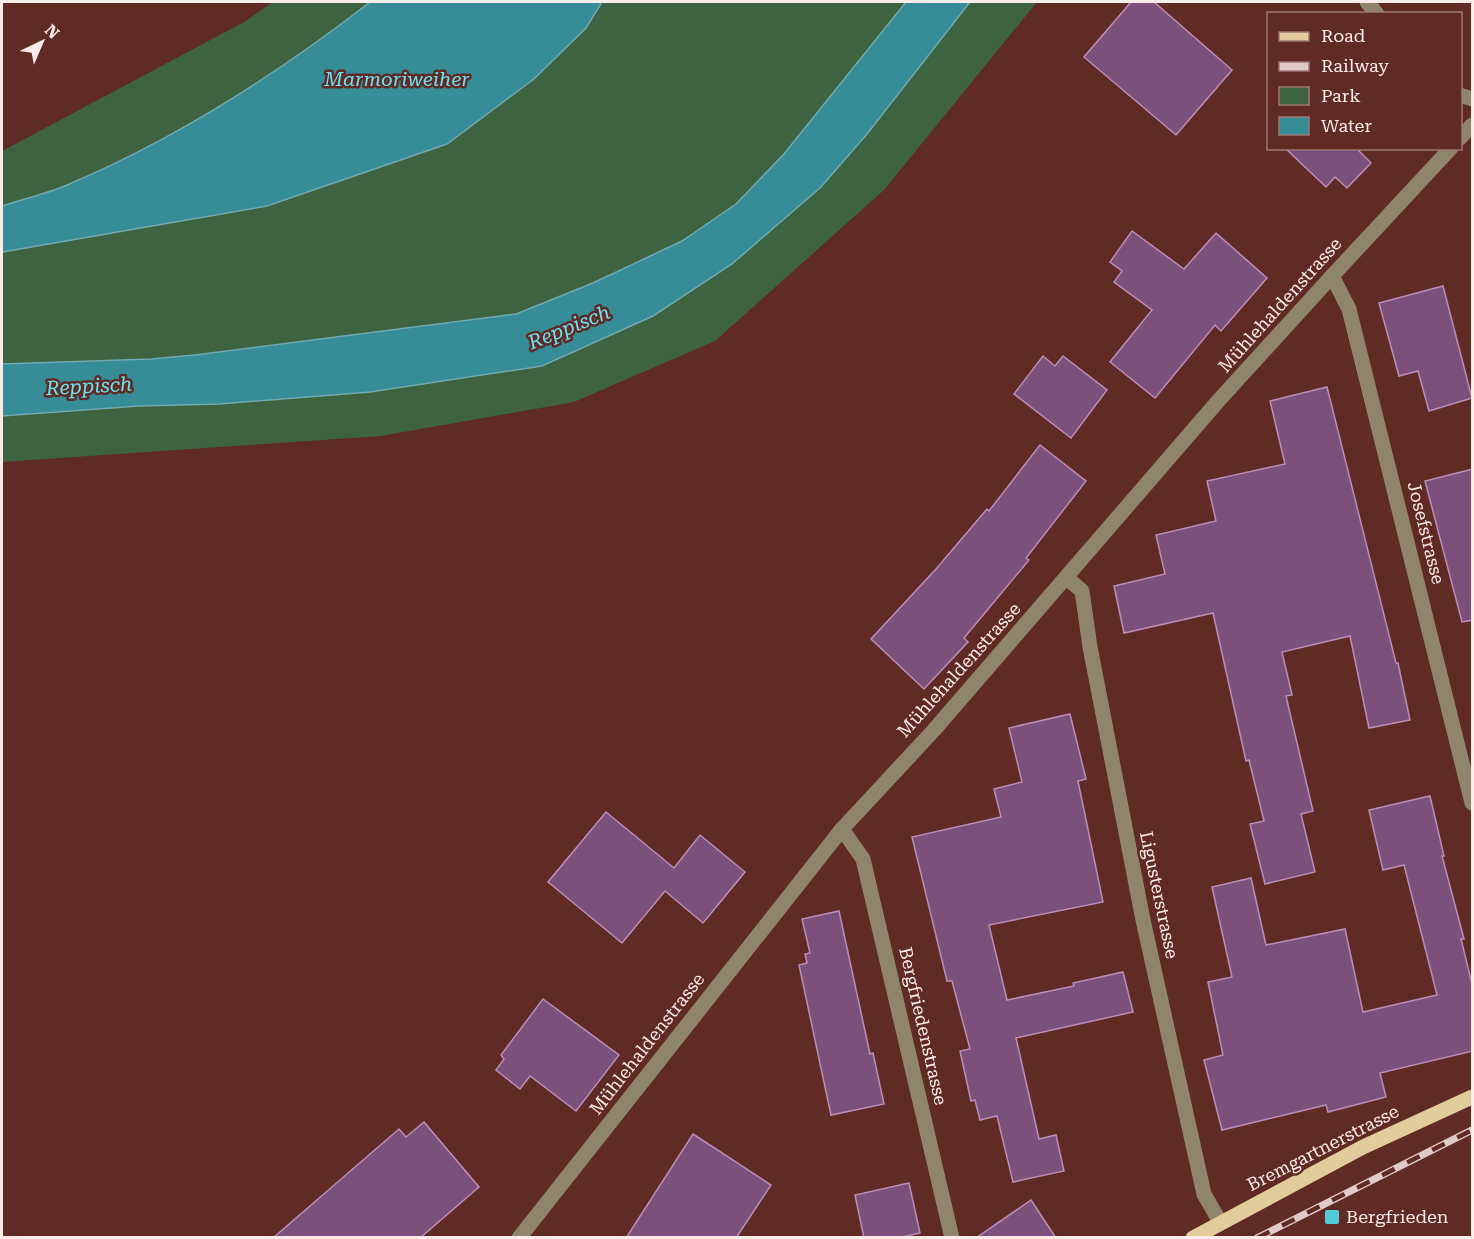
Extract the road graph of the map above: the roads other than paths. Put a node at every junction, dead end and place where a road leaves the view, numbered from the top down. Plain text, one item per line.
1 (1473, 125) edge
2 (1462, 137) edge
3 (1449, 150) edge
4 (1332, 276) junction
5 (1067, 578) junction
6 (1473, 803) edge
7 (842, 829) junction
8 (1473, 1097) edge
9 (1220, 1222) junction
10 (519, 1238) edge
11 (952, 1238) edge
12 (1193, 1238) edge

1 - 2 street
3 - 4 street, Mühlehaldenstrasse
4 - 5 street, Mühlehaldenstrasse
4 - 6 street, Josefstrasse
5 - 7 street, Mühlehaldenstrasse
5 - 9 street, Ligusterstrasse
7 - 10 street, Mühlehaldenstrasse
7 - 11 street, Bergfriedenstrasse
8 - 9 main road, Bremgartnerstrasse
9 - 12 main road, Bremgartnerstrasse

